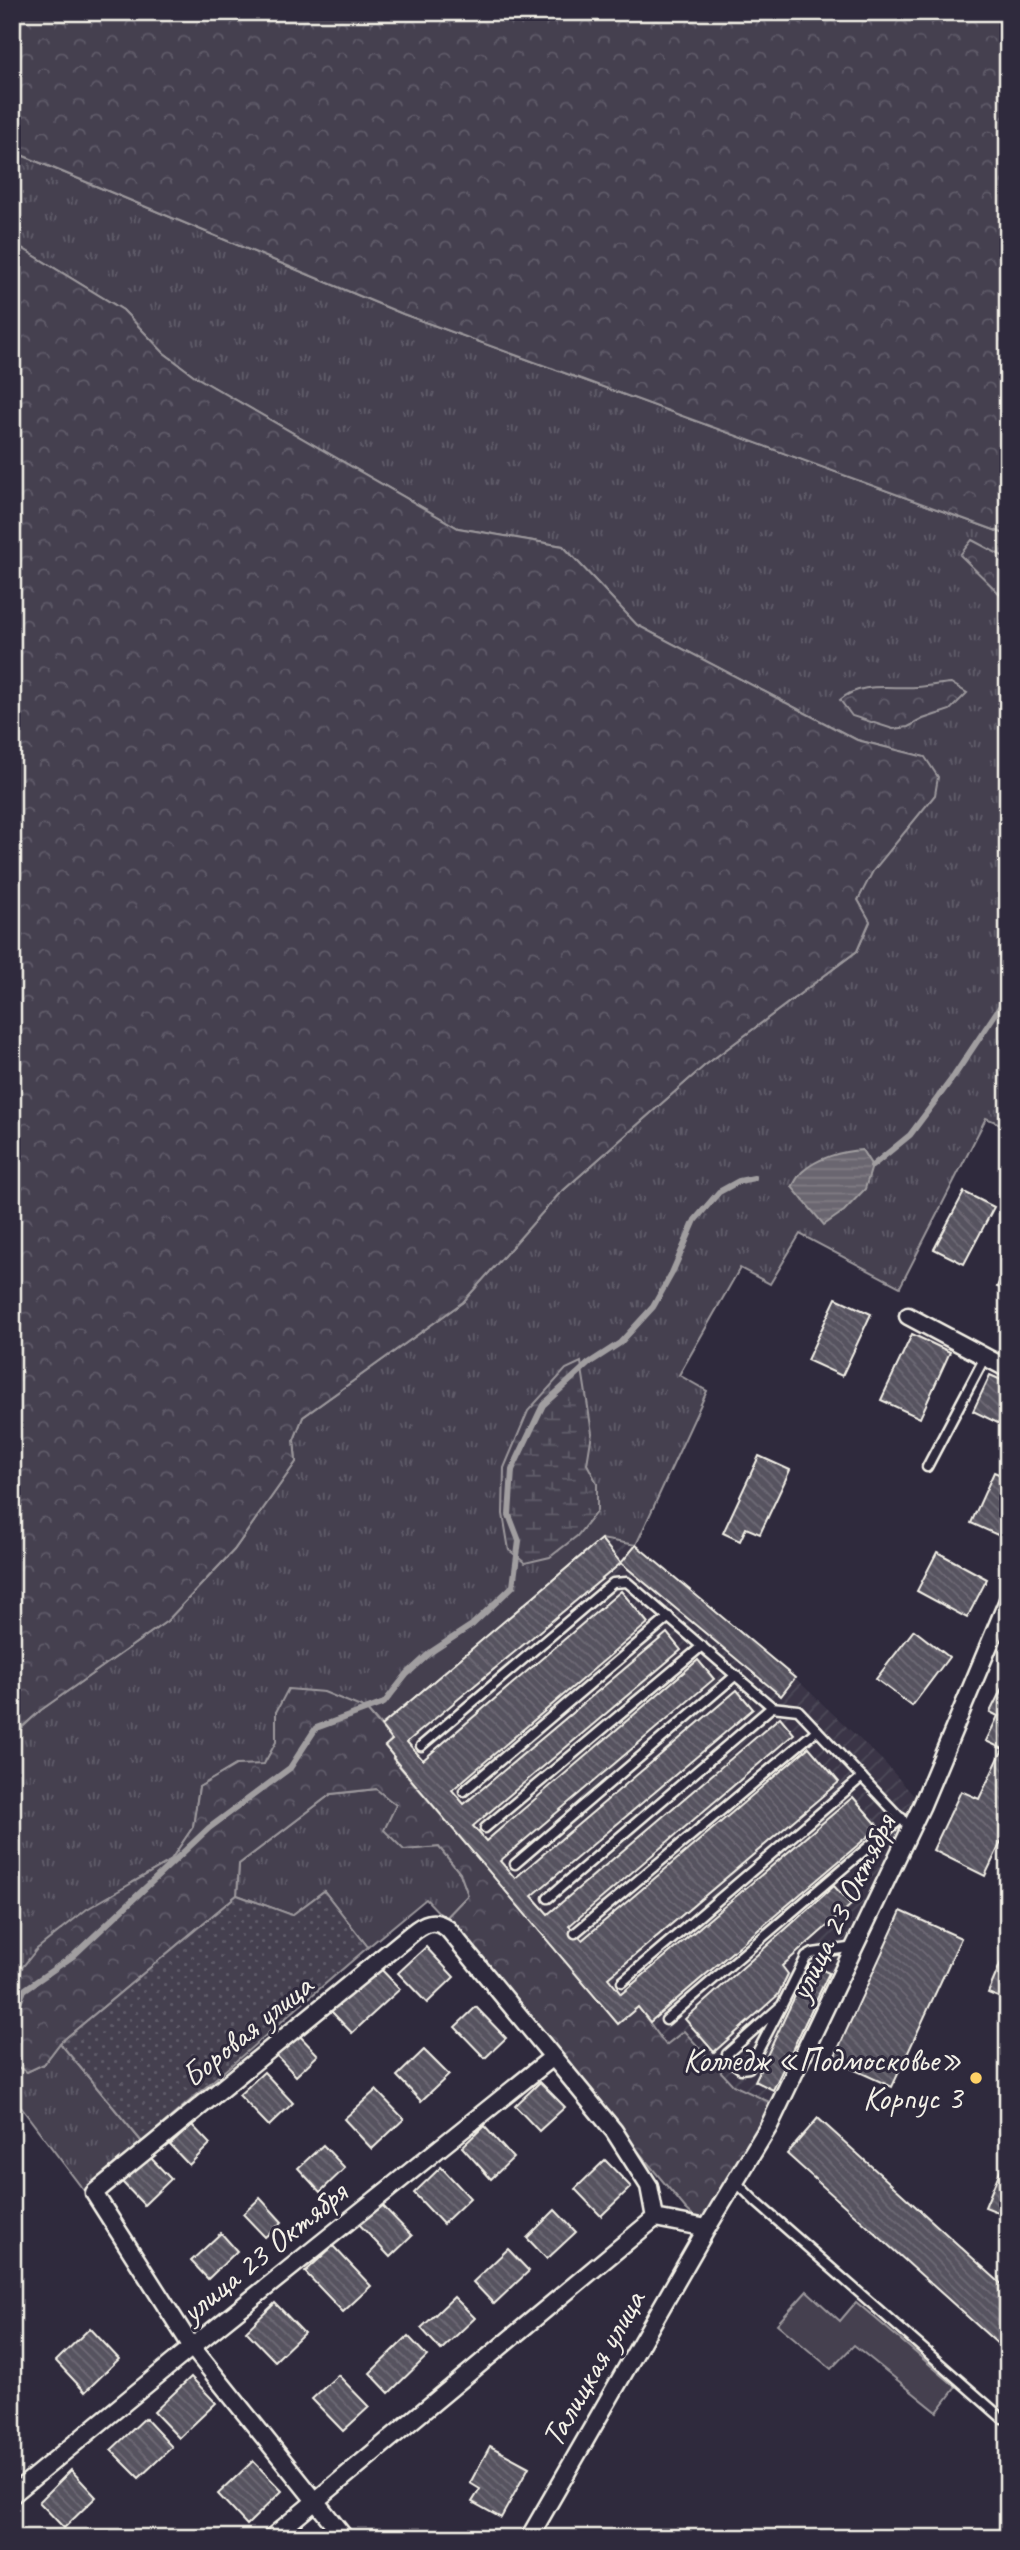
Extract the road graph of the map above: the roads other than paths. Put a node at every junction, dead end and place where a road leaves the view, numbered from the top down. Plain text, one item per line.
1 (908, 1316) dead end
2 (985, 1357) junction
3 (1008, 1369) edge
4 (927, 1467) dead end
5 (1008, 1600) edge
6 (669, 1617) junction
7 (702, 1646) junction
8 (736, 1675) junction
9 (772, 1707) junction
10 (817, 1730) junction
11 (421, 1746) dead end
12 (862, 1777) junction
13 (464, 1791) dead end
14 (907, 1824) junction
15 (485, 1828) dead end
16 (515, 1864) dead end
17 (548, 1898) dead end
18 (575, 1933) dead end
19 (855, 1947) junction
20 (622, 1982) dead end
21 (782, 2005) junction
22 (666, 2020) dead end
23 (553, 2057) junction
24 (736, 2182) junction
25 (654, 2218) junction
26 (707, 2228) junction
27 (192, 2347) junction
28 (1002, 2418) dead end
29 (12, 2495) edge
30 (316, 2500) junction
31 (271, 2538) edge
32 (345, 2538) edge
33 (529, 2538) edge

1 - 2 street
2 - 3 street
2 - 4 lane
5 - 14 street, улица 23 Октября
6 - 7 lane
6 - 11 lane
6 - 13 lane
7 - 8 lane
7 - 15 lane
8 - 9 lane
8 - 16 lane
9 - 10 lane
9 - 17 lane
10 - 12 lane
10 - 18 lane
12 - 14 lane
12 - 20 lane
14 - 19 street, улица 23 Октября
14 - 22 lane
19 - 21 lane
19 - 24 street, улица 23 Октября
21 - 21 lane
23 - 25 street
23 - 27 street, улица 23 Октября
23 - 27 street, Боровая улица
24 - 26 street, улица 23 Октября
24 - 28 lane
25 - 26 street
25 - 30 street
26 - 33 street, Талицкая улица
27 - 29 street, улица 23 Октября
27 - 30 street
30 - 31 street
30 - 32 street

